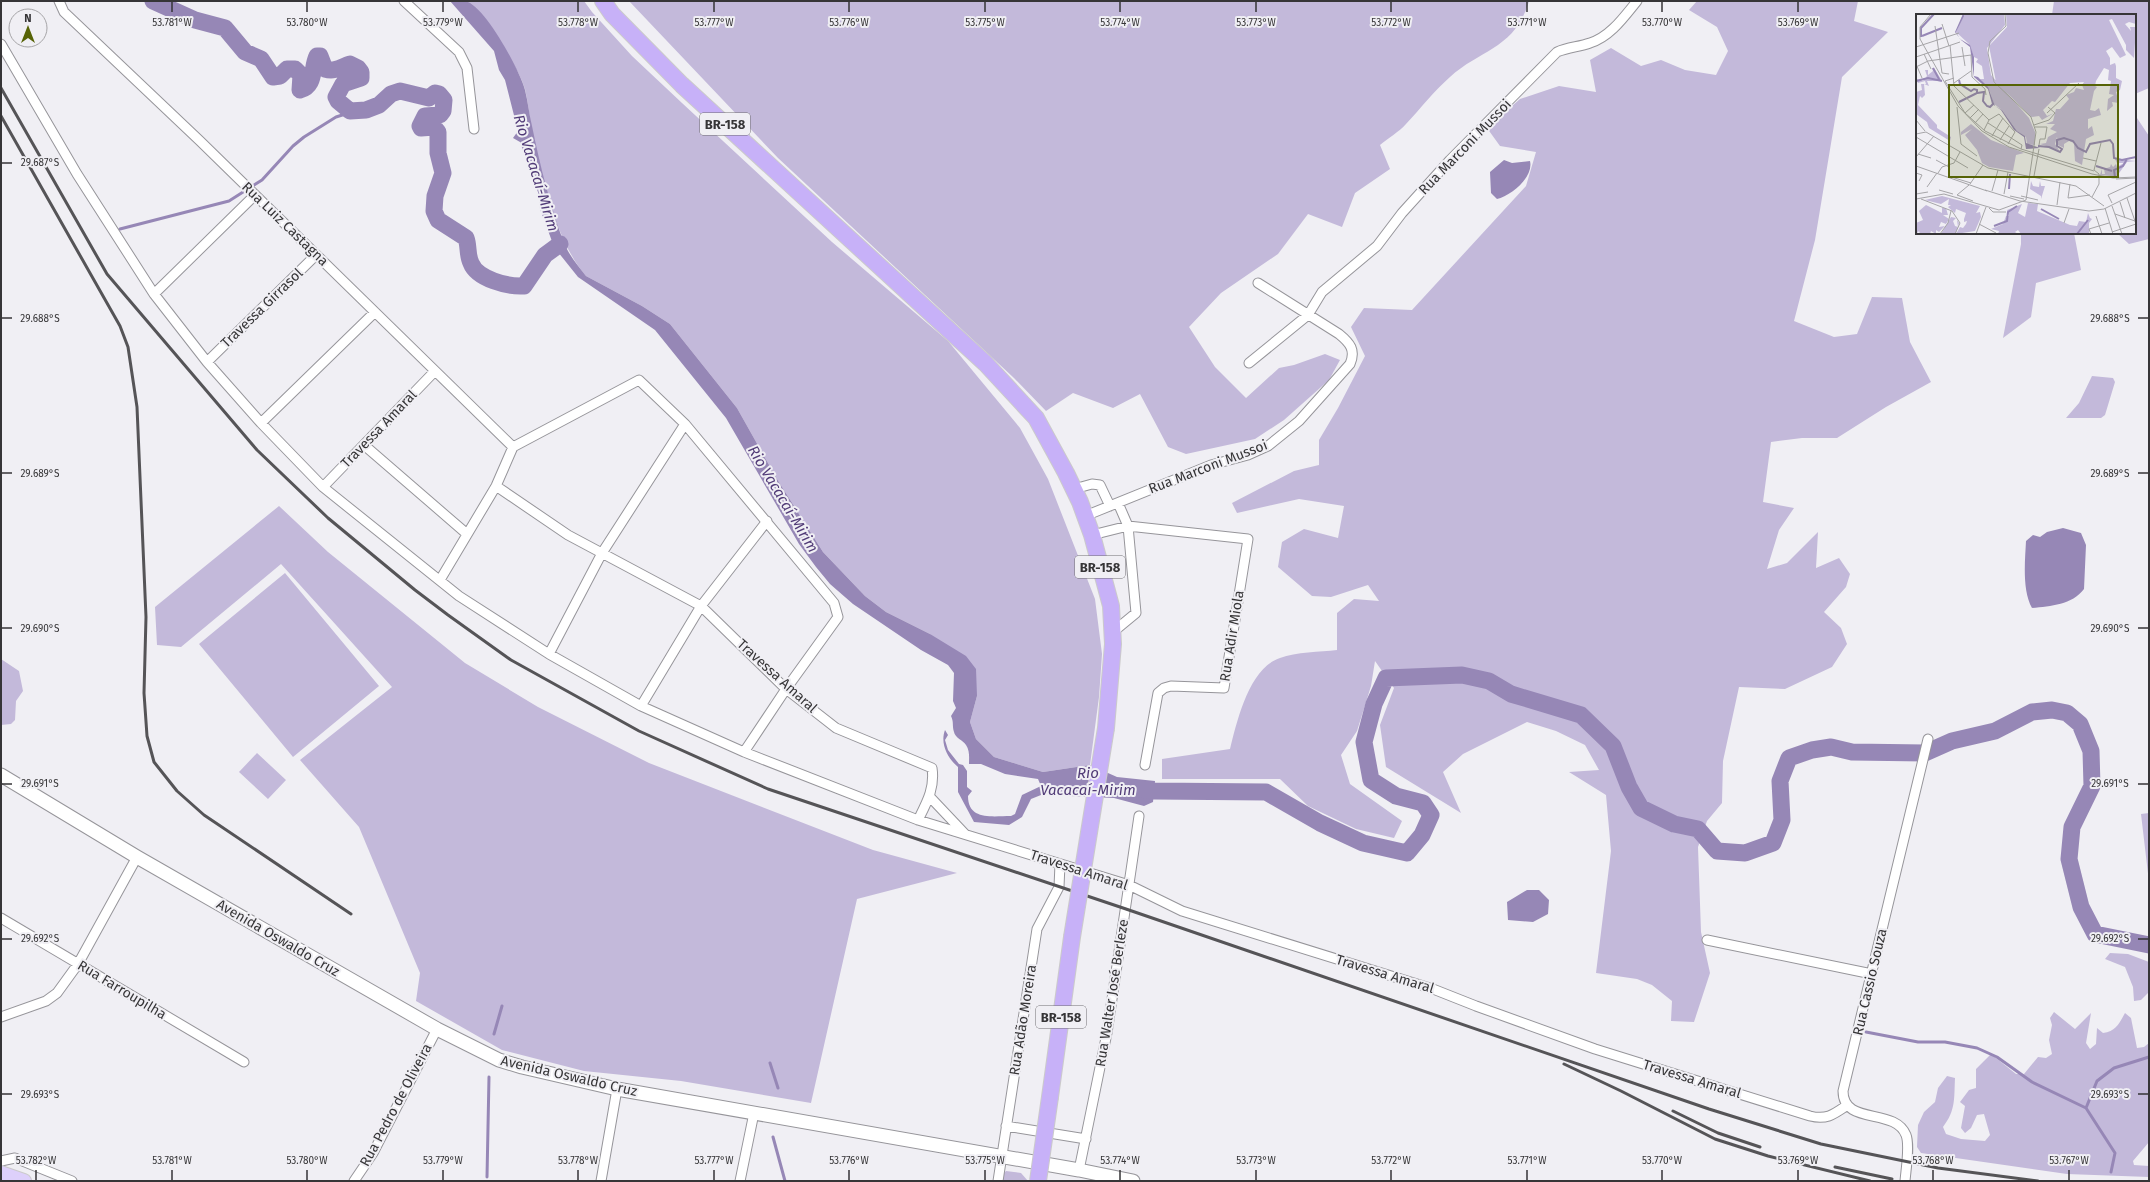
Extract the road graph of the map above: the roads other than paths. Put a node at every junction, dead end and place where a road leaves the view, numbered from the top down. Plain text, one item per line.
1 (59, 1) edge
2 (404, 1) edge
3 (603, 1) edge
4 (1637, 1) edge
5 (1, 44) edge
6 (474, 129) dead end
7 (255, 195) junction
8 (316, 255) junction
9 (1258, 283) dead end
10 (154, 294) junction
11 (375, 312) junction
12 (1308, 314) junction
13 (208, 362) junction
14 (1249, 363) dead end
15 (435, 371) junction
16 (261, 424) junction
17 (685, 424) junction
18 (364, 445) junction
19 (513, 447) junction
20 (496, 486) junction
21 (323, 487) junction
22 (1074, 489) junction
23 (1114, 504) junction
24 (1085, 516) junction
25 (767, 521) junction
26 (1128, 526) junction
27 (467, 534) junction
28 (1092, 535) junction
29 (602, 553) junction
30 (440, 580) junction
31 (701, 606) junction
32 (1113, 632) junction
33 (549, 654) junction
34 (786, 689) junction
35 (641, 706) junction
36 (1928, 739) dead end
37 (744, 752) junction
38 (1146, 765) dead end
39 (1, 775) edge
40 (930, 797) junction
41 (1139, 816) dead end
42 (918, 820) junction
43 (966, 835) junction
44 (137, 857) junction
45 (1060, 864) junction
46 (1129, 885) junction
47 (1, 918) edge
48 (1707, 940) dead end
49 (78, 964) junction
50 (1872, 974) junction
51 (1, 1017) edge
52 (437, 1029) junction
53 (244, 1062) dead end
54 (617, 1089) junction
55 (1846, 1106) junction
56 (754, 1113) junction
57 (1006, 1126) junction
58 (1086, 1139) junction
59 (1002, 1156) junction
60 (1, 1161) edge
61 (1080, 1170) junction
62 (1, 1173) edge
63 (24, 1181) edge
64 (72, 1181) edge
65 (354, 1181) edge
66 (602, 1181) edge
67 (740, 1181) edge
68 (998, 1181) edge
69 (1038, 1181) edge
70 (1132, 1181) edge
71 (1905, 1181) edge

1 - 7 street, Rua Luiz Castagna
2 - 6 street
3 - 22 highway, BR-158
4 - 12 street, Rua Marconi Mussoi
5 - 10 street
7 - 8 street, Rua Luiz Castagna
7 - 10 street
8 - 11 street, Rua Luiz Castagna
8 - 13 street, Travessa Girrasol
9 - 12 street, Rua Marconi Mussoi
10 - 13 street
11 - 15 street, Rua Luiz Castagna
11 - 16 street
12 - 14 street, Rua Marconi Mussoi
12 - 23 street, Rua Marconi Mussoi
13 - 16 street
15 - 18 street, Travessa Amaral
15 - 19 street, Rua Luiz Castagna
16 - 21 street
17 - 19 street
17 - 25 street
17 - 29 street
18 - 21 street, Travessa Amaral
18 - 27 street
19 - 20 street
20 - 27 street
20 - 29 street, Travessa Amaral
21 - 30 street
22 - 23 street
22 - 24 highway, BR-158
23 - 24 street, Rua Marconi Mussoi
23 - 26 street
24 - 28 highway, BR-158
25 - 31 street
25 - 34 street
26 - 28 street
26 - 32 street
26 - 38 street, Rua Adir Miola
27 - 30 street
28 - 32 highway, BR-158
29 - 31 street, Travessa Amaral
29 - 33 street
30 - 33 street
31 - 34 street, Travessa Amaral
31 - 35 street
32 - 69 highway, BR-158, bridge
33 - 35 street
34 - 37 street
34 - 40 street, Travessa Amaral
35 - 37 street
36 - 50 street, Rua Cassio Souza
37 - 42 street
39 - 44 street, Avenida Oswaldo Cruz
40 - 42 street, Travessa Amaral
40 - 43 street
41 - 46 street, Rua Walter José Berleze
42 - 43 street, Travessa Amaral
43 - 45 street, Travessa Amaral
44 - 49 street
44 - 52 street, Avenida Oswaldo Cruz
45 - 46 street, Travessa Amaral
45 - 57 street, Rua Adão Moreira
46 - 55 street, Travessa Amaral
46 - 58 street, Rua Walter José Berleze
47 - 49 street, Rua Farroupilha
48 - 50 street
49 - 51 street
49 - 53 street, Rua Farroupilha
50 - 55 street, Rua Cassio Souza
52 - 54 street, Avenida Oswaldo Cruz
52 - 65 street, Rua Pedro de Oliveira
54 - 56 street, Avenida Oswaldo Cruz
54 - 66 street
55 - 71 street
56 - 59 street, Avenida Oswaldo Cruz
56 - 67 street
57 - 58 street
57 - 59 street, Rua Adão Moreira
58 - 61 street, Rua Walter José Berleze
59 - 61 street, Avenida Oswaldo Cruz
59 - 68 street, Rua Adão Moreira
60 - 64 street
61 - 70 street, Avenida Oswaldo Cruz
62 - 63 main road

